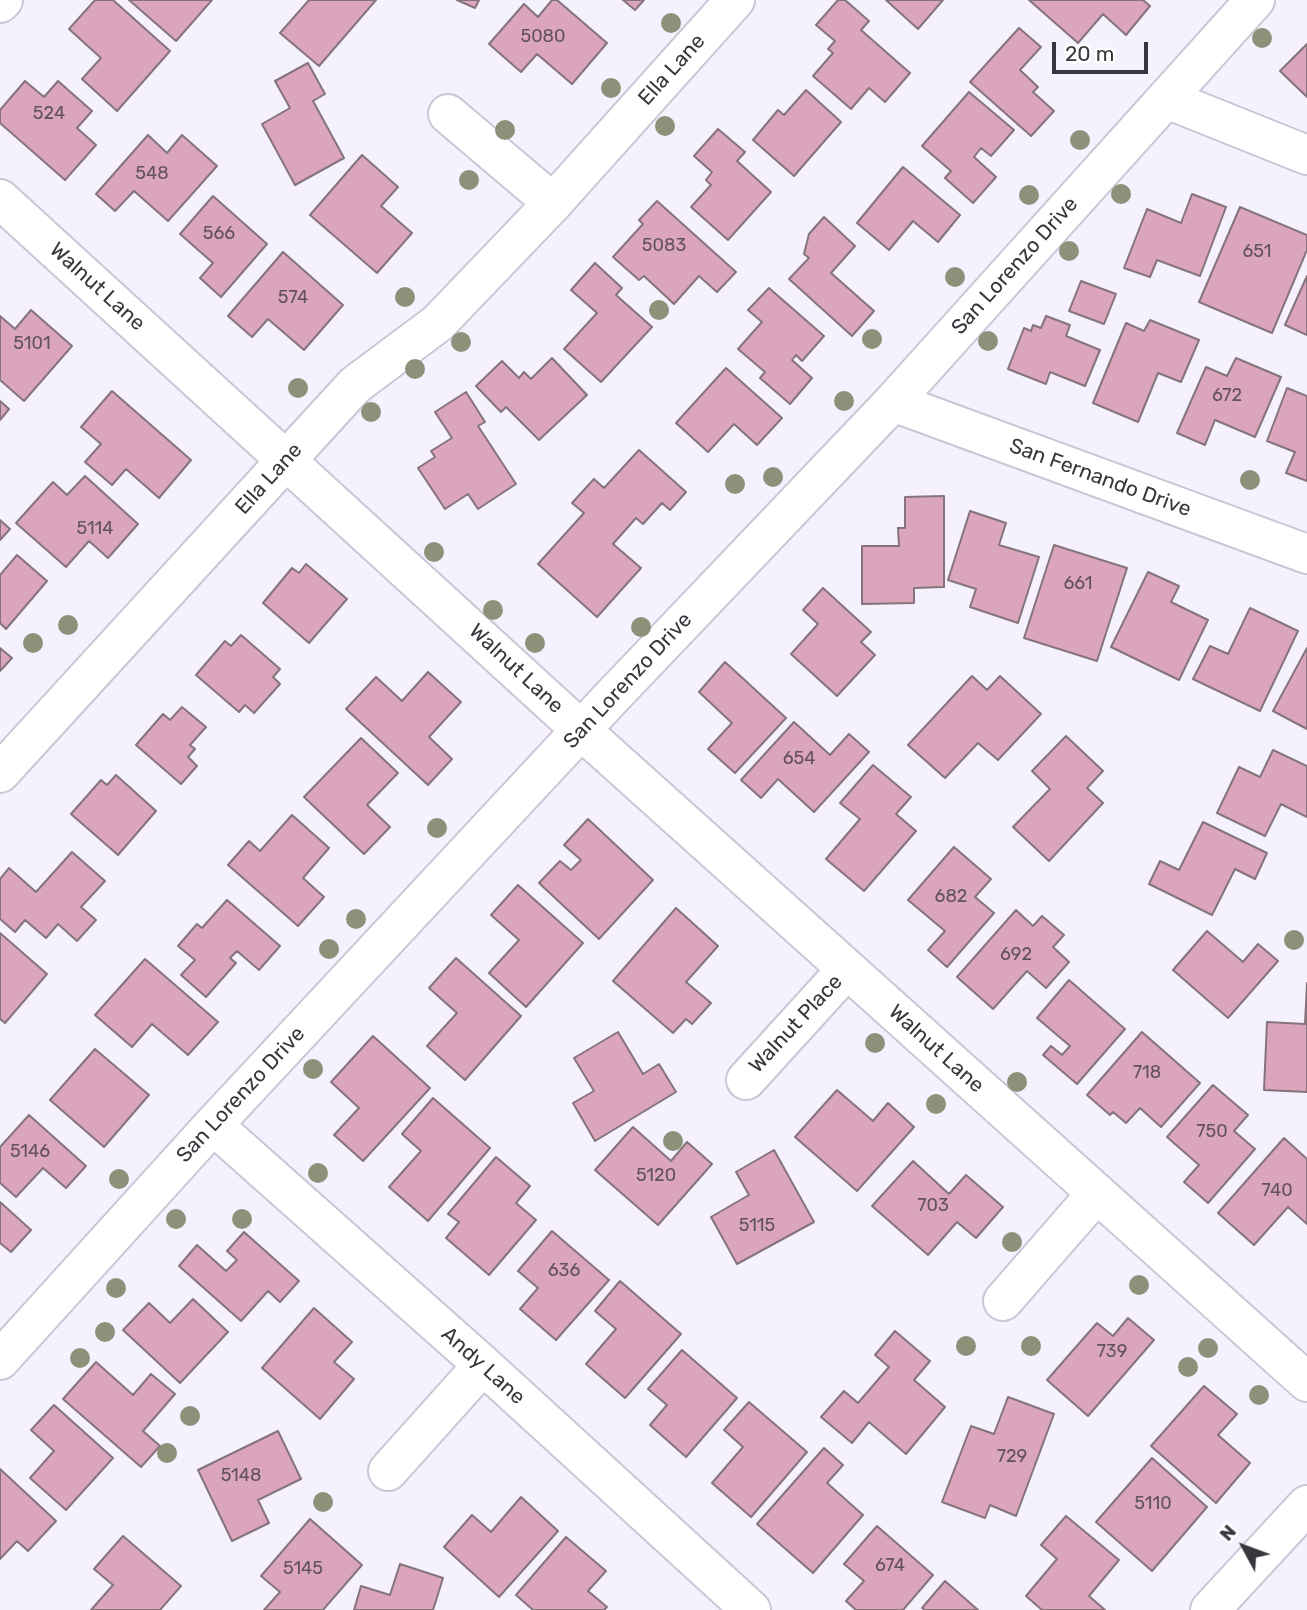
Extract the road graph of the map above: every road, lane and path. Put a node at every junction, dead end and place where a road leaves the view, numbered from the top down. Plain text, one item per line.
1 (735, 0) edge
2 (1255, 0) edge
3 (1167, 99) junction
4 (448, 114) dead end
5 (1307, 155) edge
6 (0, 199) edge
7 (553, 203) junction
8 (894, 401) junction
9 (287, 459) junction
10 (1307, 554) edge
11 (581, 730) junction
12 (0, 772) edge
13 (847, 969) junction
14 (746, 1080) dead end
15 (213, 1125) junction
16 (1097, 1193) junction
17 (1003, 1301) dead end
18 (0, 1360) edge
19 (483, 1365) junction
20 (1307, 1382) edge
21 (388, 1471) dead end
22 (1307, 1505) edge
23 (738, 1606) edge
24 (1210, 1610) edge

1 - 7 street, Ella Lane
2 - 3 street, San Lorenzo Drive
3 - 5 street
3 - 8 street, San Lorenzo Drive
4 - 7 street
6 - 9 street, Walnut Lane
7 - 9 street, Ella Lane
8 - 10 street, San Fernando Drive
8 - 11 street, San Lorenzo Drive
9 - 11 street, Walnut Lane
9 - 12 street, Ella Lane
11 - 13 street, Walnut Lane
11 - 15 street, San Lorenzo Drive
13 - 14 street, Walnut Place
13 - 16 street, Walnut Lane
15 - 18 street, San Lorenzo Drive
15 - 19 street, Andy Lane
16 - 17 street
16 - 20 street, Walnut Lane
19 - 21 street
19 - 23 street, Andy Lane
22 - 24 street

